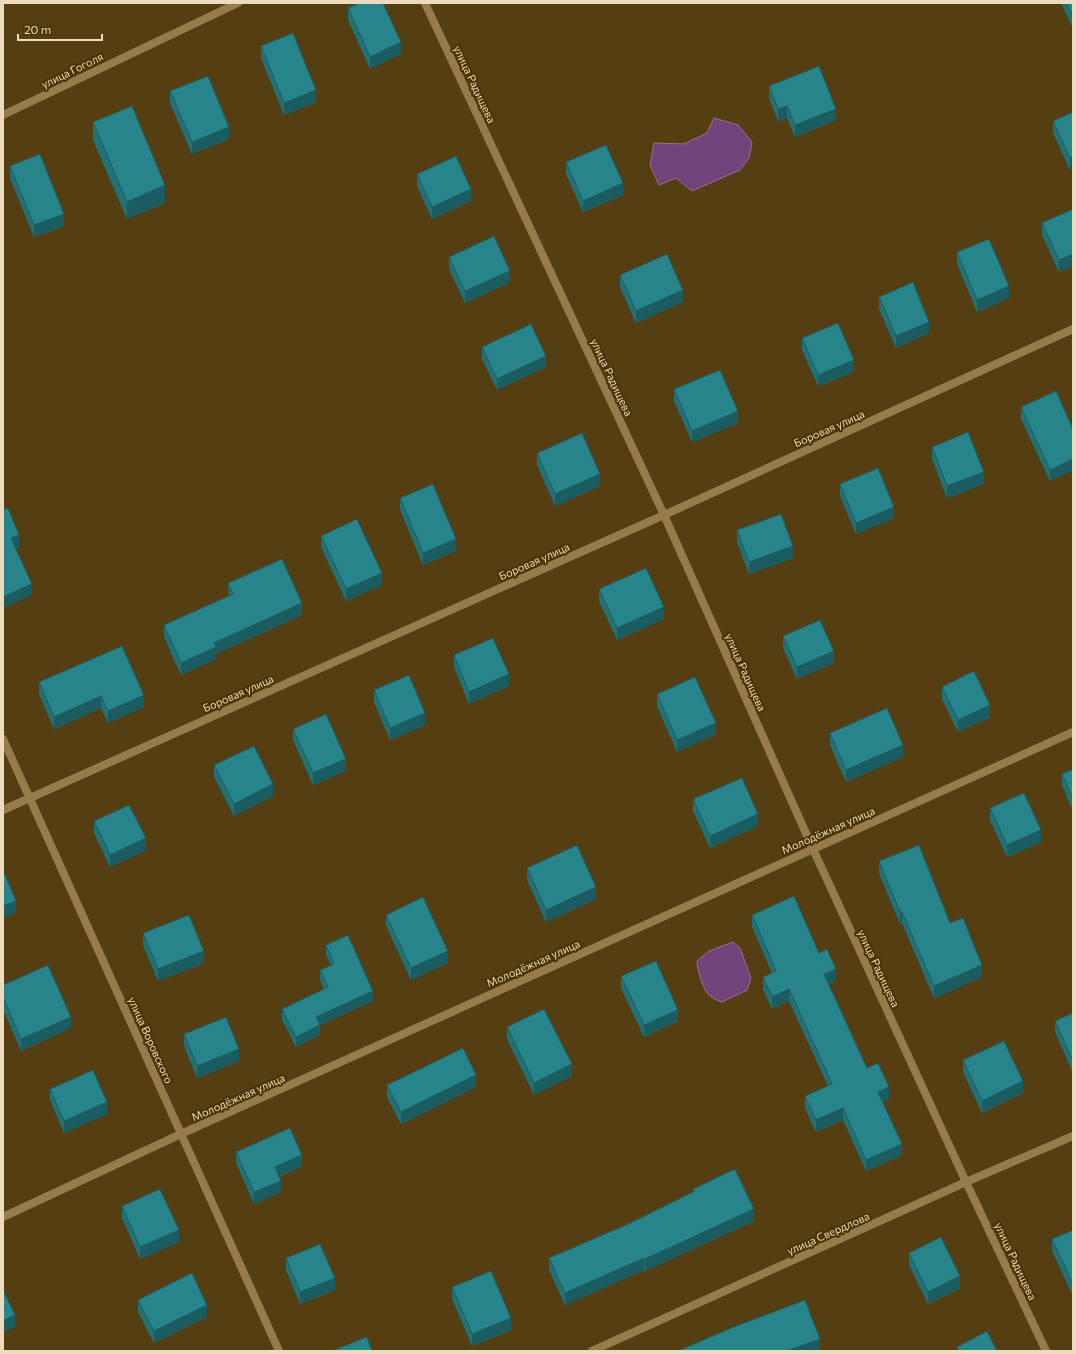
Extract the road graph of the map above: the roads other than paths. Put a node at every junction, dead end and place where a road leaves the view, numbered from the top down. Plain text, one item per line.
1 (238, 3) edge
2 (425, 3) edge
3 (3, 115) edge
4 (1073, 330) edge
5 (664, 515) junction
6 (1073, 732) edge
7 (3, 739) edge
8 (30, 798) junction
9 (3, 810) edge
10 (812, 849) junction
11 (181, 1134) junction
12 (1073, 1136) edge
13 (966, 1182) junction
14 (3, 1217) edge
15 (278, 1351) edge
16 (592, 1351) edge
17 (1046, 1351) edge

1 - 3 street, улица Гоголя
2 - 5 street, улица Радищева
4 - 5 street, Боровая улица
5 - 8 street, Боровая улица
5 - 10 street, улица Радищева
6 - 10 street, Молодёжная улица
7 - 8 street, улица Воровского
8 - 9 street, Боровая улица
8 - 11 street, улица Воровского
10 - 11 street, Молодёжная улица
10 - 13 street, улица Радищева
11 - 14 street, Молодёжная улица
11 - 15 street, улица Воровского
12 - 13 street, улица Свердлова
13 - 16 street, улица Свердлова
13 - 17 street, улица Радищева

